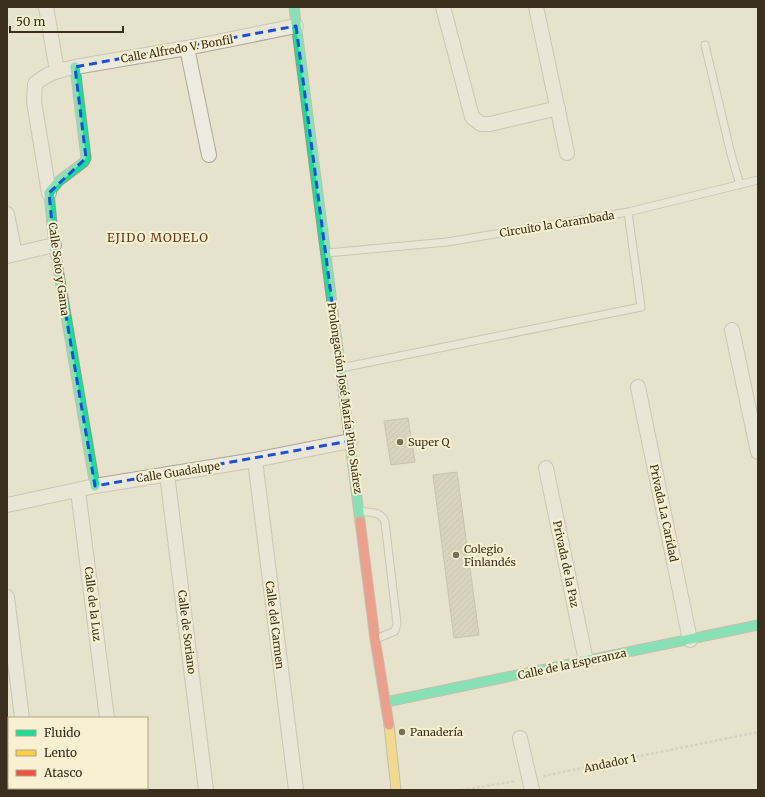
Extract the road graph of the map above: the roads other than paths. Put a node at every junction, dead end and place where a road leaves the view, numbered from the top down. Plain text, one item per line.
1 (46, 7) edge
2 (294, 7) edge
3 (443, 7) edge
4 (536, 7) edge
5 (296, 26) junction
6 (705, 45) dead end
7 (187, 48) junction
8 (76, 67) junction
9 (57, 71) junction
10 (558, 108) junction
11 (567, 153) dead end
12 (209, 155) dead end
13 (758, 180) edge
14 (740, 185) junction
15 (49, 193) junction
16 (628, 212) junction
17 (7, 214) edge
18 (54, 245) junction
19 (326, 254) junction
20 (11, 255) edge
21 (732, 330) dead end
22 (341, 368) junction
23 (638, 387) dead end
24 (350, 441) junction
25 (758, 452) edge
26 (255, 460) junction
27 (546, 468) dead end
28 (167, 474) junction
29 (94, 486) junction
30 (78, 491) junction
31 (7, 505) edge
32 (360, 511) junction
33 (7, 597) edge
34 (758, 625) edge
35 (376, 639) junction
36 (690, 640) junction
37 (586, 661) junction
38 (386, 702) junction
39 (22, 717) edge
40 (107, 717) edge
41 (520, 738) dead end
42 (531, 784) edge
43 (206, 790) edge
44 (296, 790) edge
45 (396, 790) edge

1 - 9 street
2 - 5 street, Prolongación José María Pino Suárez
3 - 10 street
4 - 10 street
5 - 7 street, Calle Alfredo V. Bonfil
5 - 19 street, Prolongación José María Pino Suárez
6 - 14 lane
7 - 8 street, Calle Alfredo V. Bonfil
7 - 12 street
8 - 9 street, Calle Alfredo V. Bonfil
8 - 15 street
9 - 15 street, Calle Alfredo V. Bonfil
10 - 11 street
13 - 14 lane
14 - 16 lane
15 - 18 street, Calle Soto y Gama
16 - 19 lane, Circuito la Carambada
16 - 22 lane, Circuito la Carambada
17 - 20 street
18 - 20 street
18 - 29 street, Calle Soto y Gama
19 - 22 street, Prolongación José María Pino Suárez
21 - 25 street
22 - 24 street, Prolongación José María Pino Suárez
23 - 36 street, Privada La Caridad
24 - 26 street, Calle Guadalupe
24 - 32 street, Prolongación José María Pino Suárez
26 - 28 street, Calle Guadalupe
26 - 44 street, Calle del Carmen
27 - 37 street, Privada de la Paz
28 - 29 street, Calle Guadalupe
28 - 43 street, Calle de Soriano
29 - 30 street, Calle Guadalupe
30 - 31 street, Calle Guadalupe
30 - 40 street, Calle de la Luz
32 - 35 street, Prolongación José María Pino Suárez
32 - 35 lane
33 - 39 street
34 - 36 street, Calle de la Esperanza
35 - 38 street, Prolongación José María Pino Suárez
36 - 37 street, Calle de la Esperanza
37 - 38 street, Calle de la Esperanza
38 - 45 street, Prolongación José María Pino Suárez
41 - 42 street

